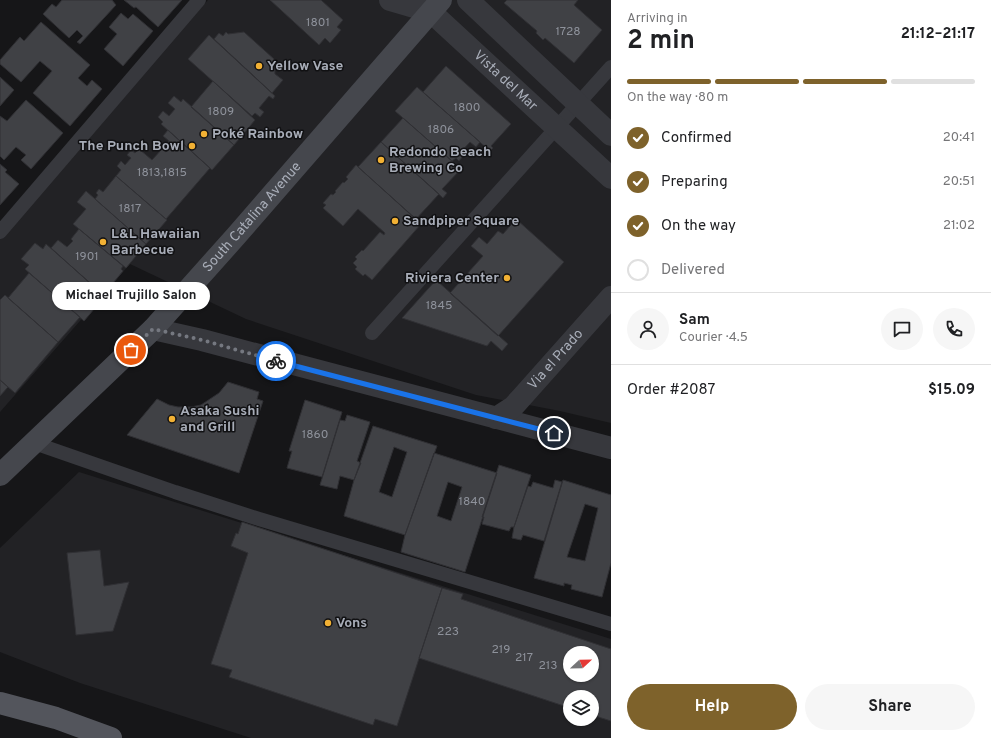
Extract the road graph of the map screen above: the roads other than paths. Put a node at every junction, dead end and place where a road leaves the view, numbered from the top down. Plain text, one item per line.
1 (199, 0) edge
2 (390, 0) edge
3 (468, 0) edge
4 (436, 6) edge
5 (611, 67) edge
6 (578, 104) junction
7 (556, 128) junction
8 (611, 135) edge
9 (611, 178) edge
10 (0, 232) edge
11 (611, 297) edge
12 (153, 329) junction
13 (372, 333) dead end
14 (496, 418) junction
15 (34, 443) junction
16 (611, 448) edge
17 (0, 475) edge
18 (611, 624) edge
19 (0, 703) edge
20 (111, 738) edge

1 - 10 lane
2 - 4 street, Vista del Mar
3 - 6 street
4 - 7 street, Vista del Mar
4 - 12 main road, South Catalina Avenue
5 - 6 lane
6 - 7 lane
6 - 8 street
7 - 9 street, Vista del Mar
7 - 13 lane
11 - 14 street, Via el Prado
12 - 14 street
12 - 15 main road, South Catalina Avenue
14 - 16 street
15 - 17 main road, South Catalina Avenue
15 - 18 lane
19 - 20 main road

